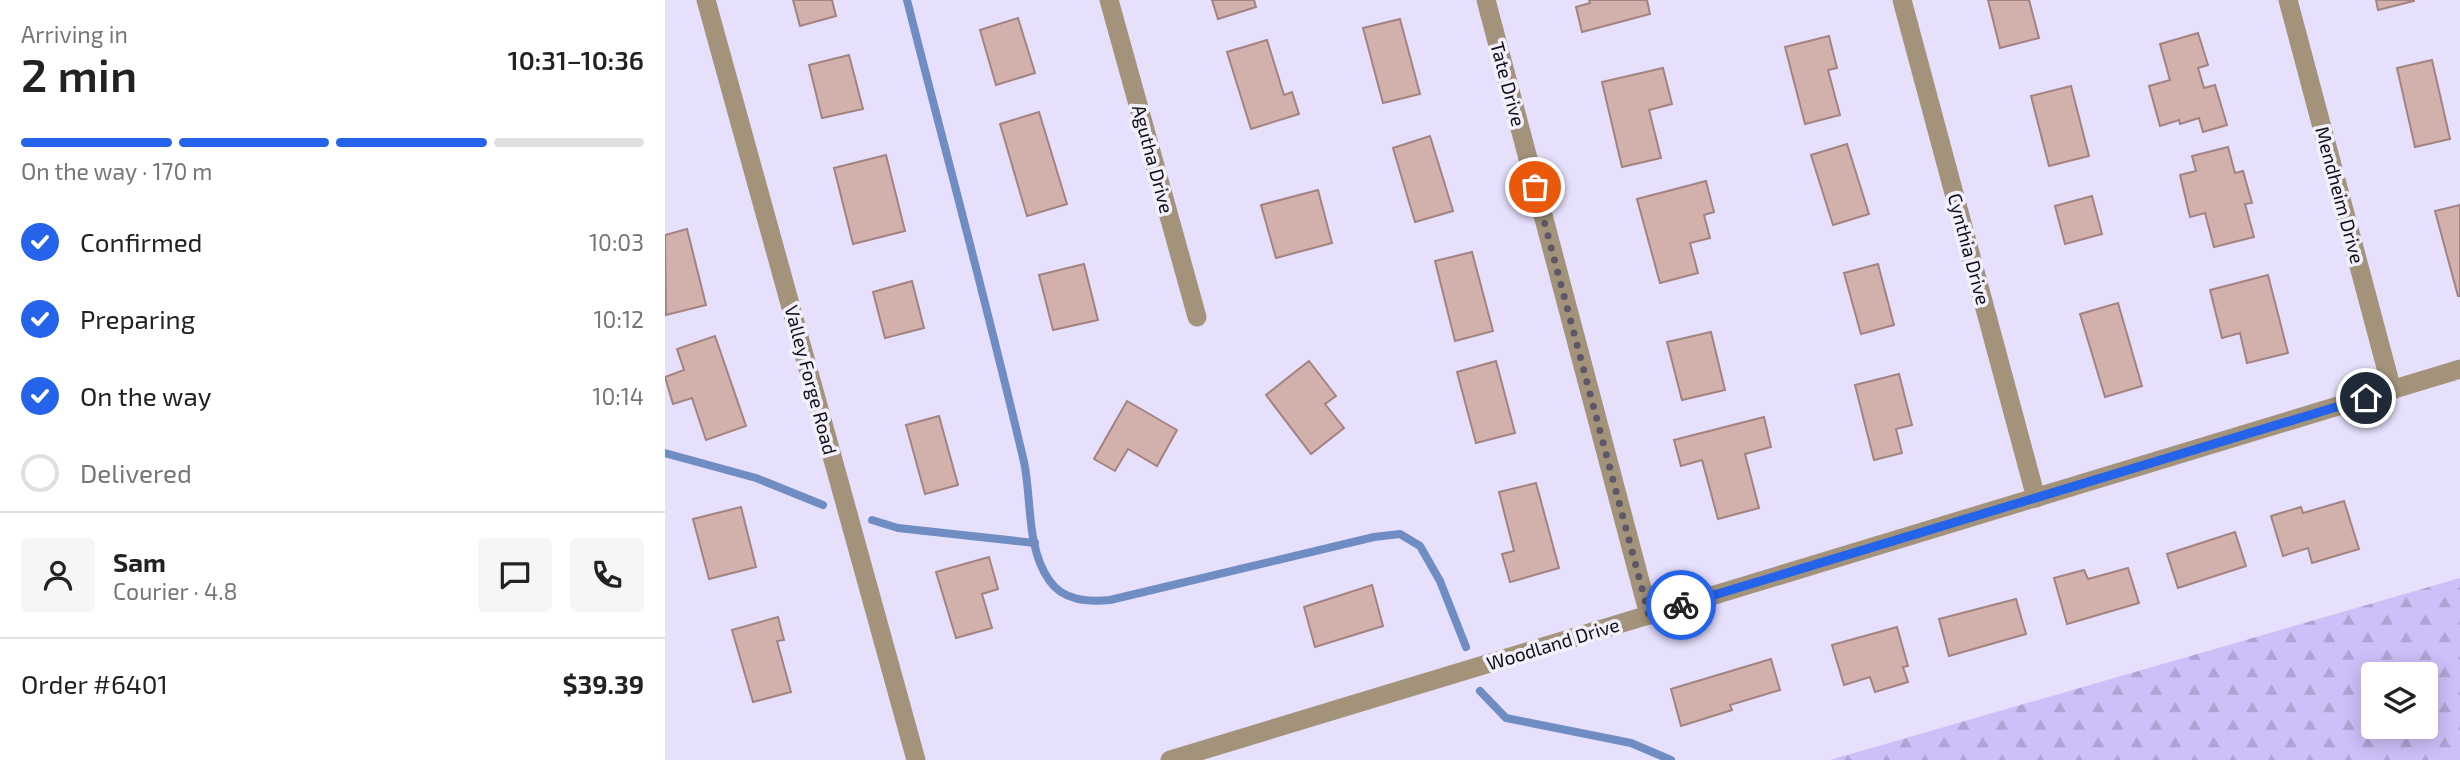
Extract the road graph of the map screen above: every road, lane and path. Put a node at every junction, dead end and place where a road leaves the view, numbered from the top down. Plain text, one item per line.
1 (706, 0) edge
2 (1109, 0) edge
3 (1486, 0) edge
4 (1902, 0) edge
5 (2288, 0) edge
6 (1197, 317) dead end
7 (2460, 369) edge
8 (2392, 390) junction
9 (2036, 498) junction
10 (1649, 615) junction
11 (916, 760) edge
12 (1170, 760) edge

1 - 11 street, Valley Forge Road
2 - 6 street, Agutha Drive
3 - 10 street, Tate Drive
4 - 9 street, Cynthia Drive
5 - 8 street, Mendheim Drive
7 - 8 street, Woodland Drive
8 - 9 street, Woodland Drive
9 - 10 street, Woodland Drive
10 - 12 street, Woodland Drive

